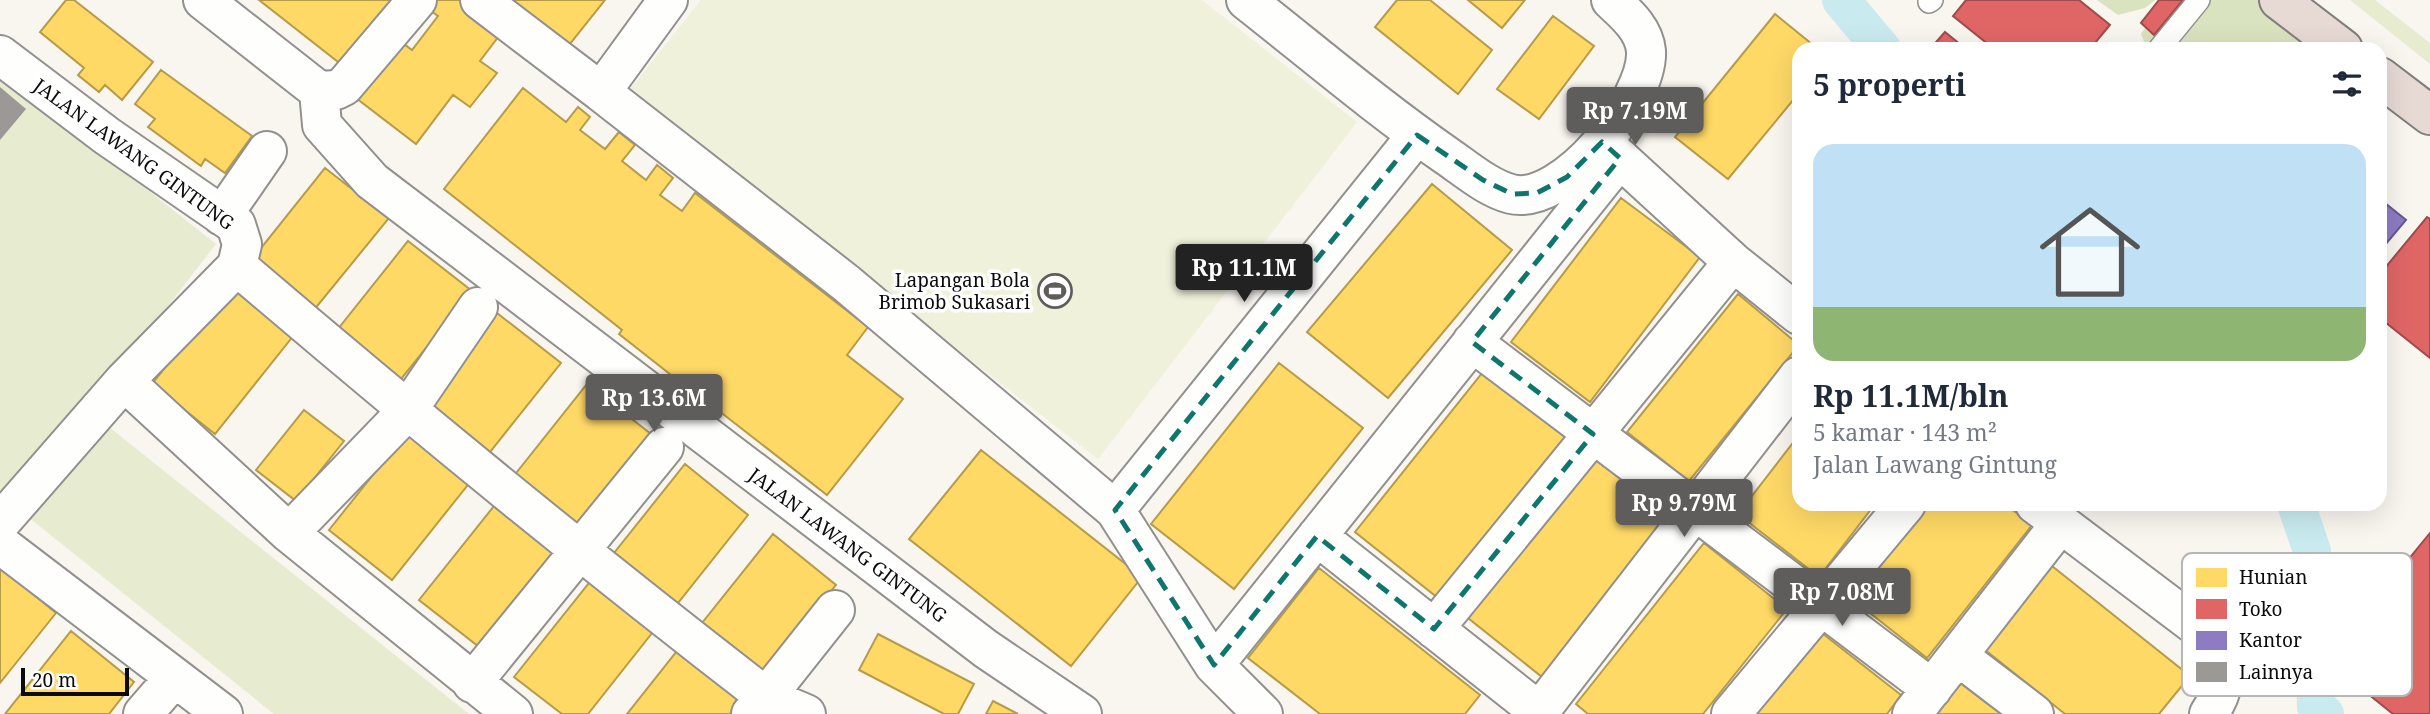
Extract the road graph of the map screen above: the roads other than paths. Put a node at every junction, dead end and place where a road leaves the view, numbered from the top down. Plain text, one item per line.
1 (203, 0) edge
2 (417, 0) edge
3 (480, 0) edge
4 (668, 0) edge
5 (1246, 0) edge
6 (1611, 0) edge
7 (2199, 0) edge
8 (2279, 0) edge
9 (2165, 42) edge
10 (2334, 42) edge
11 (0, 55) edge
12 (2387, 82) edge
13 (320, 91) junction
14 (601, 92) junction
15 (2430, 115) edge
16 (1417, 135) junction
17 (1611, 150) junction
18 (267, 151) dead end
19 (222, 216) junction
20 (1733, 262) junction
21 (237, 266) junction
22 (478, 307) dead end
23 (1792, 309) edge
24 (1472, 342) junction
25 (124, 381) junction
26 (1792, 385) edge
27 (407, 411) junction
28 (1593, 434) junction
29 (664, 447) dead end
30 (1115, 510) junction
31 (1695, 510) junction
32 (1900, 511) edge
33 (2048, 514) edge
34 (0, 523) edge
35 (289, 533) junction
36 (1317, 536) junction
37 (0, 544) edge
38 (577, 551) junction
39 (1822, 606) junction
40 (835, 610) dead end
41 (2182, 615) edge
42 (1434, 629) junction
43 (1958, 656) junction
44 (1214, 665) junction
45 (174, 678) junction
46 (472, 683) junction
47 (2221, 696) edge
48 (1922, 701) edge
49 (758, 706) edge
50 (1540, 713) edge
51 (143, 714) edge
52 (223, 714) edge
53 (513, 714) edge
54 (806, 714) edge
55 (1082, 714) edge
56 (1263, 714) edge
57 (1731, 714) edge
58 (2034, 714) edge
59 (2209, 714) edge

1 - 13 street
2 - 13 street
3 - 14 street
4 - 14 street
5 - 16 street
6 - 17 street
7 - 9 lane
8 - 10 highway
11 - 19 street, JALAN LAWANG GINTUNG
12 - 15 highway
13 - 55 street, JALAN LAWANG GINTUNG
14 - 30 street
16 - 17 street
16 - 30 street
17 - 20 street
17 - 24 street
18 - 19 street
19 - 21 street, JALAN LAWANG GINTUNG
20 - 23 street
20 - 28 street
21 - 25 street
21 - 27 street
22 - 27 street
24 - 28 street
24 - 36 street
25 - 34 street
25 - 35 street
26 - 31 street
27 - 35 street
27 - 38 street
28 - 31 street
28 - 42 street
29 - 38 street
30 - 44 street
31 - 39 street
31 - 50 street
32 - 39 street
33 - 41 street
33 - 43 street
35 - 46 street
36 - 42 street
36 - 44 street
37 - 45 street
38 - 46 street
38 - 49 street
39 - 48 street
39 - 57 street
40 - 49 street
42 - 50 street
43 - 48 street
43 - 58 street
44 - 56 street
45 - 51 street
45 - 52 street
46 - 53 street
47 - 59 street
49 - 54 street

